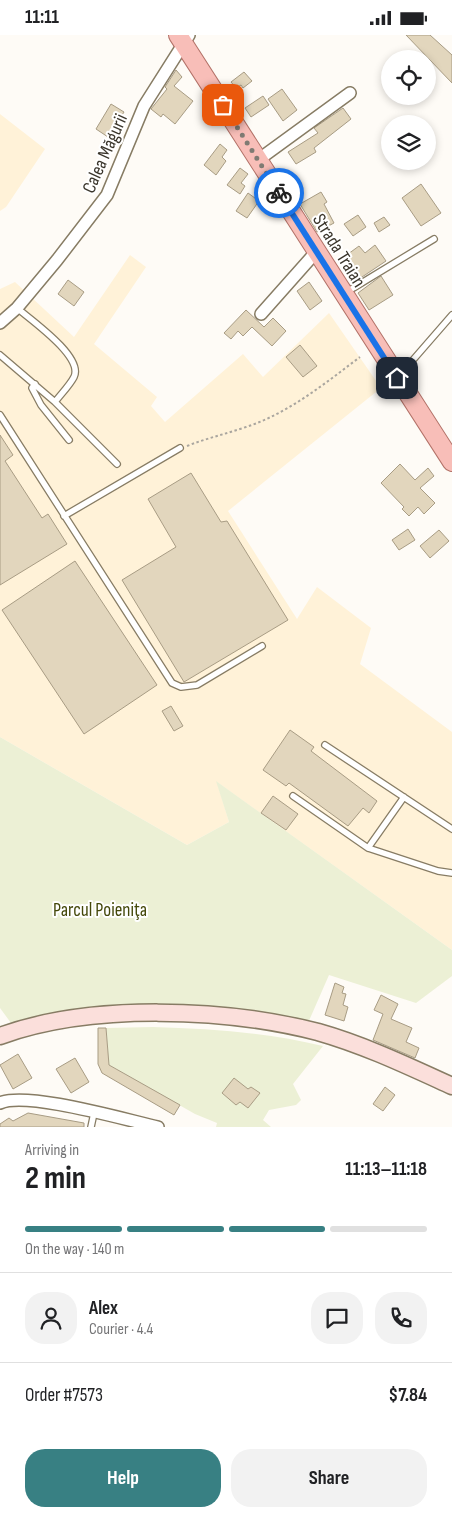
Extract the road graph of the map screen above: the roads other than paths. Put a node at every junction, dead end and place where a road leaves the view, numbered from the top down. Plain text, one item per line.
1 (183, 38) edge
2 (350, 93) dead end
3 (258, 160) junction
4 (434, 239) dead end
5 (316, 251) junction
6 (343, 294) junction
7 (17, 308) junction
8 (261, 314) dead end
9 (452, 315) edge
10 (0, 323) edge
11 (0, 355) edge
12 (397, 378) junction
13 (35, 384) junction
14 (55, 402) junction
15 (0, 415) edge
16 (69, 440) dead end
17 (180, 448) road end
18 (452, 462) edge
19 (116, 464) dead end
20 (64, 516) junction
21 (262, 646) dead end
22 (325, 745) dead end
23 (293, 796) dead end
24 (404, 797) junction
25 (452, 829) edge
26 (368, 848) junction
27 (452, 873) edge
28 (0, 1036) edge
29 (452, 1085) edge
30 (0, 1103) edge
31 (94, 1113) junction
32 (91, 1127) edge
33 (158, 1127) edge

1 - 3 main road, Strada Traian
1 - 7 street, Calea Măgurii
2 - 3 street
3 - 5 main road, Strada Traian
4 - 6 lane
5 - 6 main road, Strada Traian
5 - 8 street
6 - 12 main road, Strada Traian
7 - 10 street, Calea Măgurii
7 - 14 lane
9 - 12 lane
11 - 13 lane
12 - 18 main road, Strada Traian
13 - 14 lane
13 - 16 lane
14 - 19 lane
15 - 20 lane
17 - 20 lane
20 - 21 lane
22 - 24 lane
23 - 26 lane
24 - 25 lane
24 - 26 lane
26 - 27 lane
28 - 29 main road
30 - 31 street
31 - 32 lane
31 - 33 street

